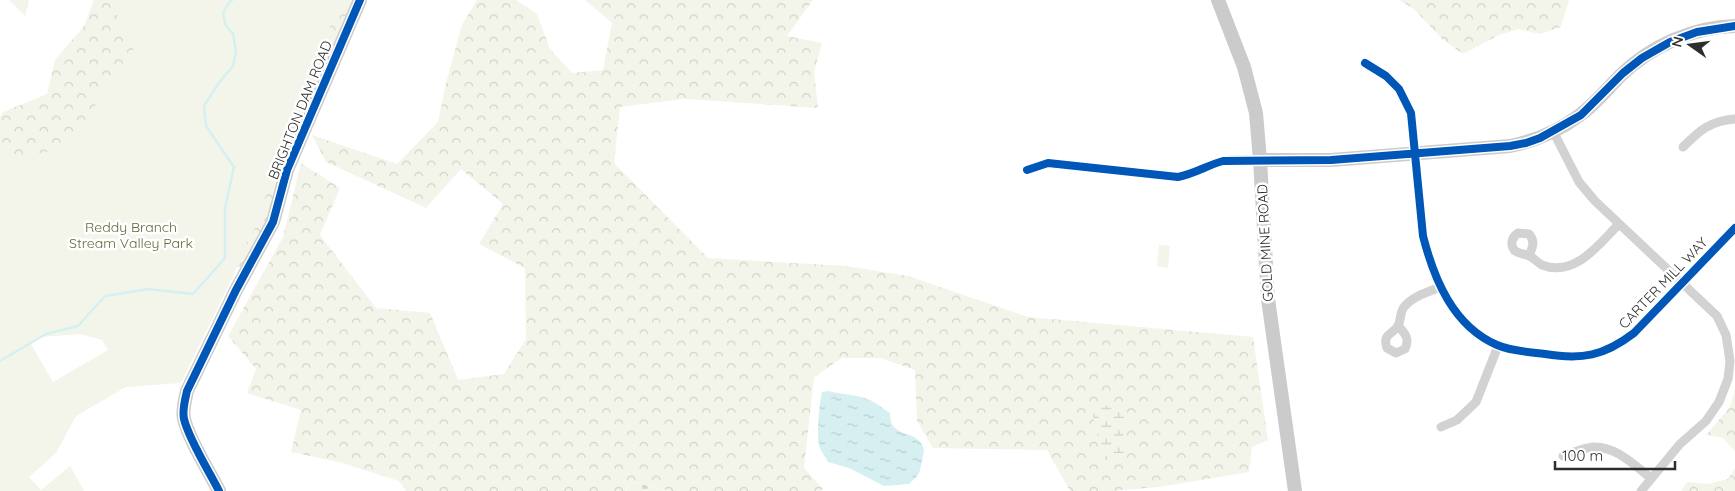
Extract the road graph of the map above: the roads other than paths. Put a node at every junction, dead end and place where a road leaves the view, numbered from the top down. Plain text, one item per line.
1 (360, 0) edge
2 (1218, 0) edge
3 (1735, 26) edge
4 (1366, 63) dead end
5 (1735, 119) edge
6 (1553, 131) junction
7 (1682, 147) dead end
8 (1415, 154) junction
9 (1260, 160) junction
10 (1027, 170) dead end
11 (1619, 224) junction
12 (1735, 228) edge
13 (1529, 256) dead end
14 (1681, 283) junction
15 (1441, 287) junction
16 (1398, 326) dead end
17 (1498, 346) junction
18 (1441, 427) dead end
19 (1563, 456) dead end
20 (1650, 478) junction
21 (219, 491) edge
22 (1294, 491) edge
23 (1641, 491) edge

1 - 21 street, BRIGHTON DAM ROAD
2 - 9 street, GOLD MINE ROAD
3 - 6 street
4 - 8 street, CARTER MILL WAY
5 - 7 street
6 - 8 street
6 - 11 street
8 - 9 street
8 - 15 street, CARTER MILL WAY
9 - 10 street
9 - 22 street, GOLD MINE ROAD
11 - 13 street
11 - 14 street
12 - 14 street, CARTER MILL WAY
14 - 17 street, CARTER MILL WAY
14 - 20 street
15 - 16 street
15 - 17 street, CARTER MILL WAY
17 - 18 street
19 - 20 street
20 - 23 street

